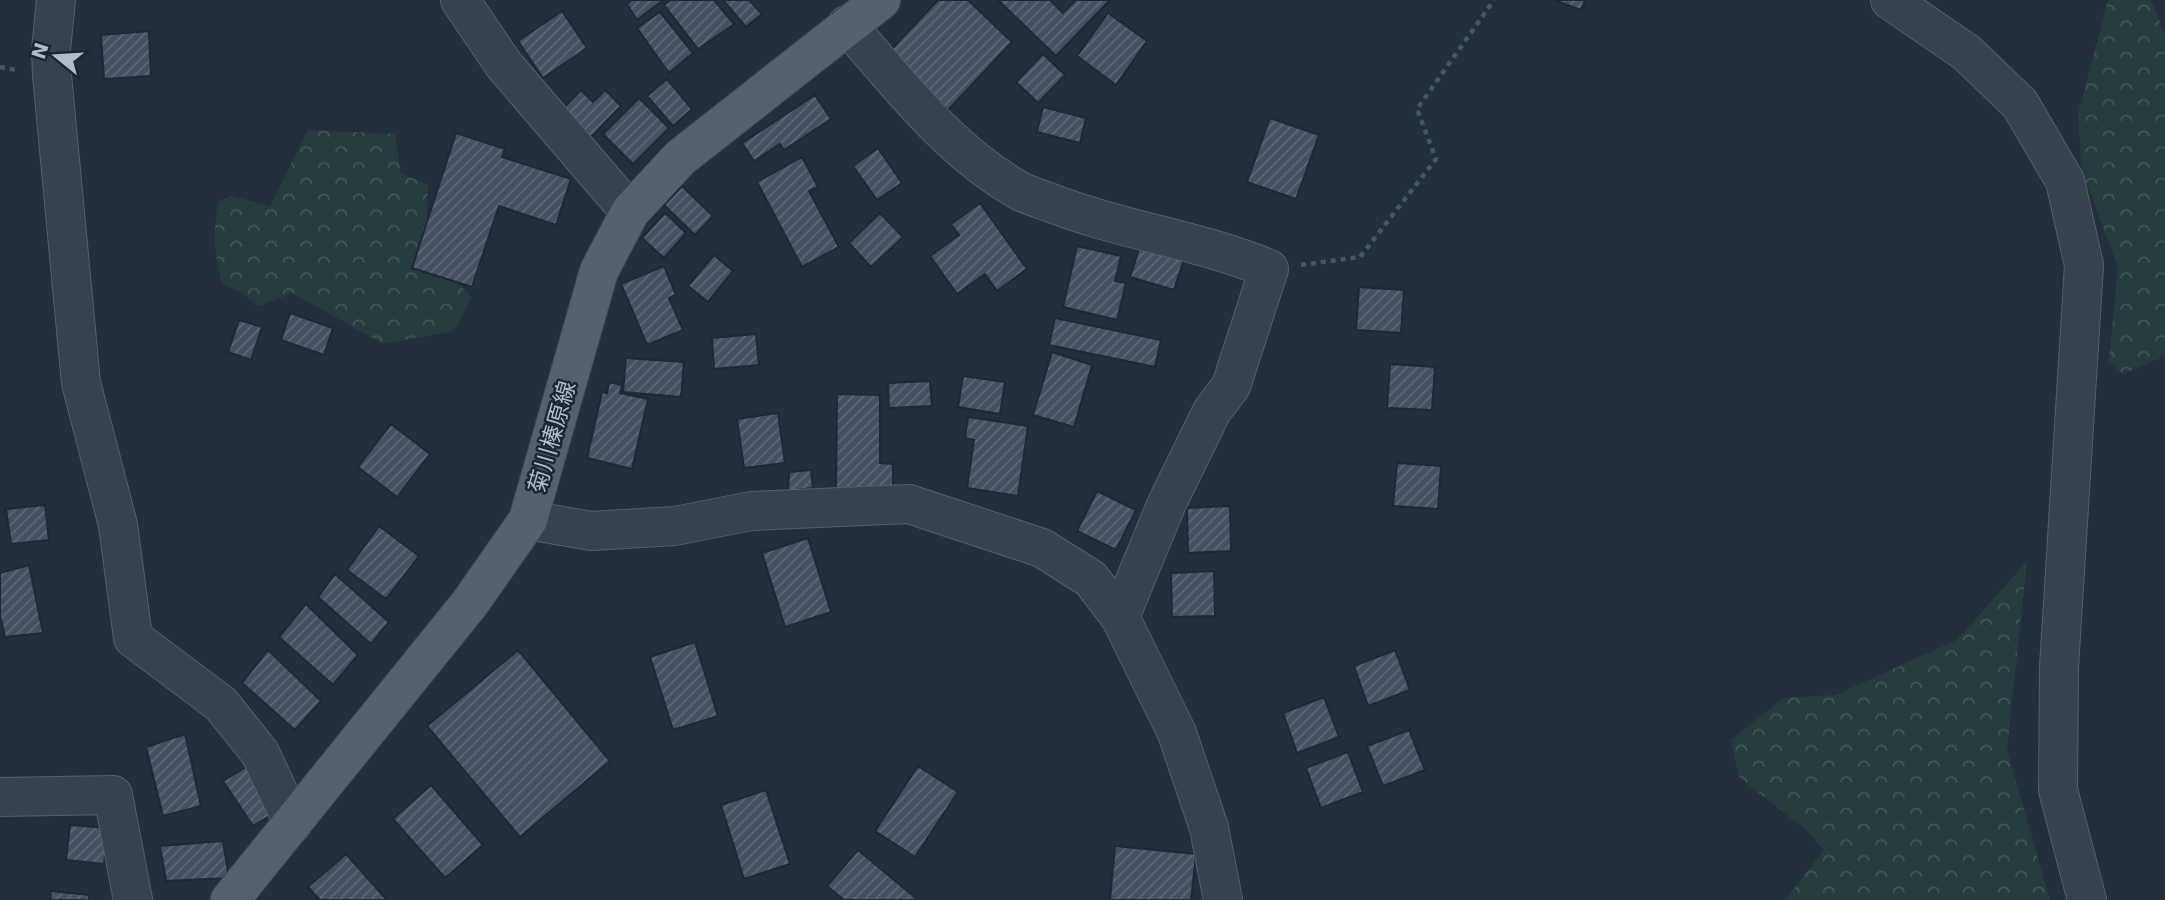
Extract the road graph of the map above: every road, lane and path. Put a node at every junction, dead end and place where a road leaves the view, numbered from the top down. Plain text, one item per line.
1 (56, 0) edge
2 (460, 0) edge
3 (881, 0) edge
4 (1494, 0) edge
5 (1891, 0) edge
6 (847, 25) junction
7 (630, 212) junction
8 (1269, 270) junction
9 (528, 520) junction
10 (1121, 617) junction
11 (0, 797) edge
12 (293, 823) junction
13 (133, 900) edge
14 (230, 900) edge
15 (1223, 900) edge
16 (2087, 900) edge

1 - 12 street
2 - 7 street
3 - 6 main road, 菊川榛原線
4 - 8 path
5 - 16 street
6 - 7 main road, 菊川榛原線
6 - 8 street
7 - 9 main road, 菊川榛原線
8 - 10 street
9 - 10 street
9 - 12 main road, 菊川榛原線
10 - 15 street
11 - 13 street
12 - 14 main road, 菊川榛原線

